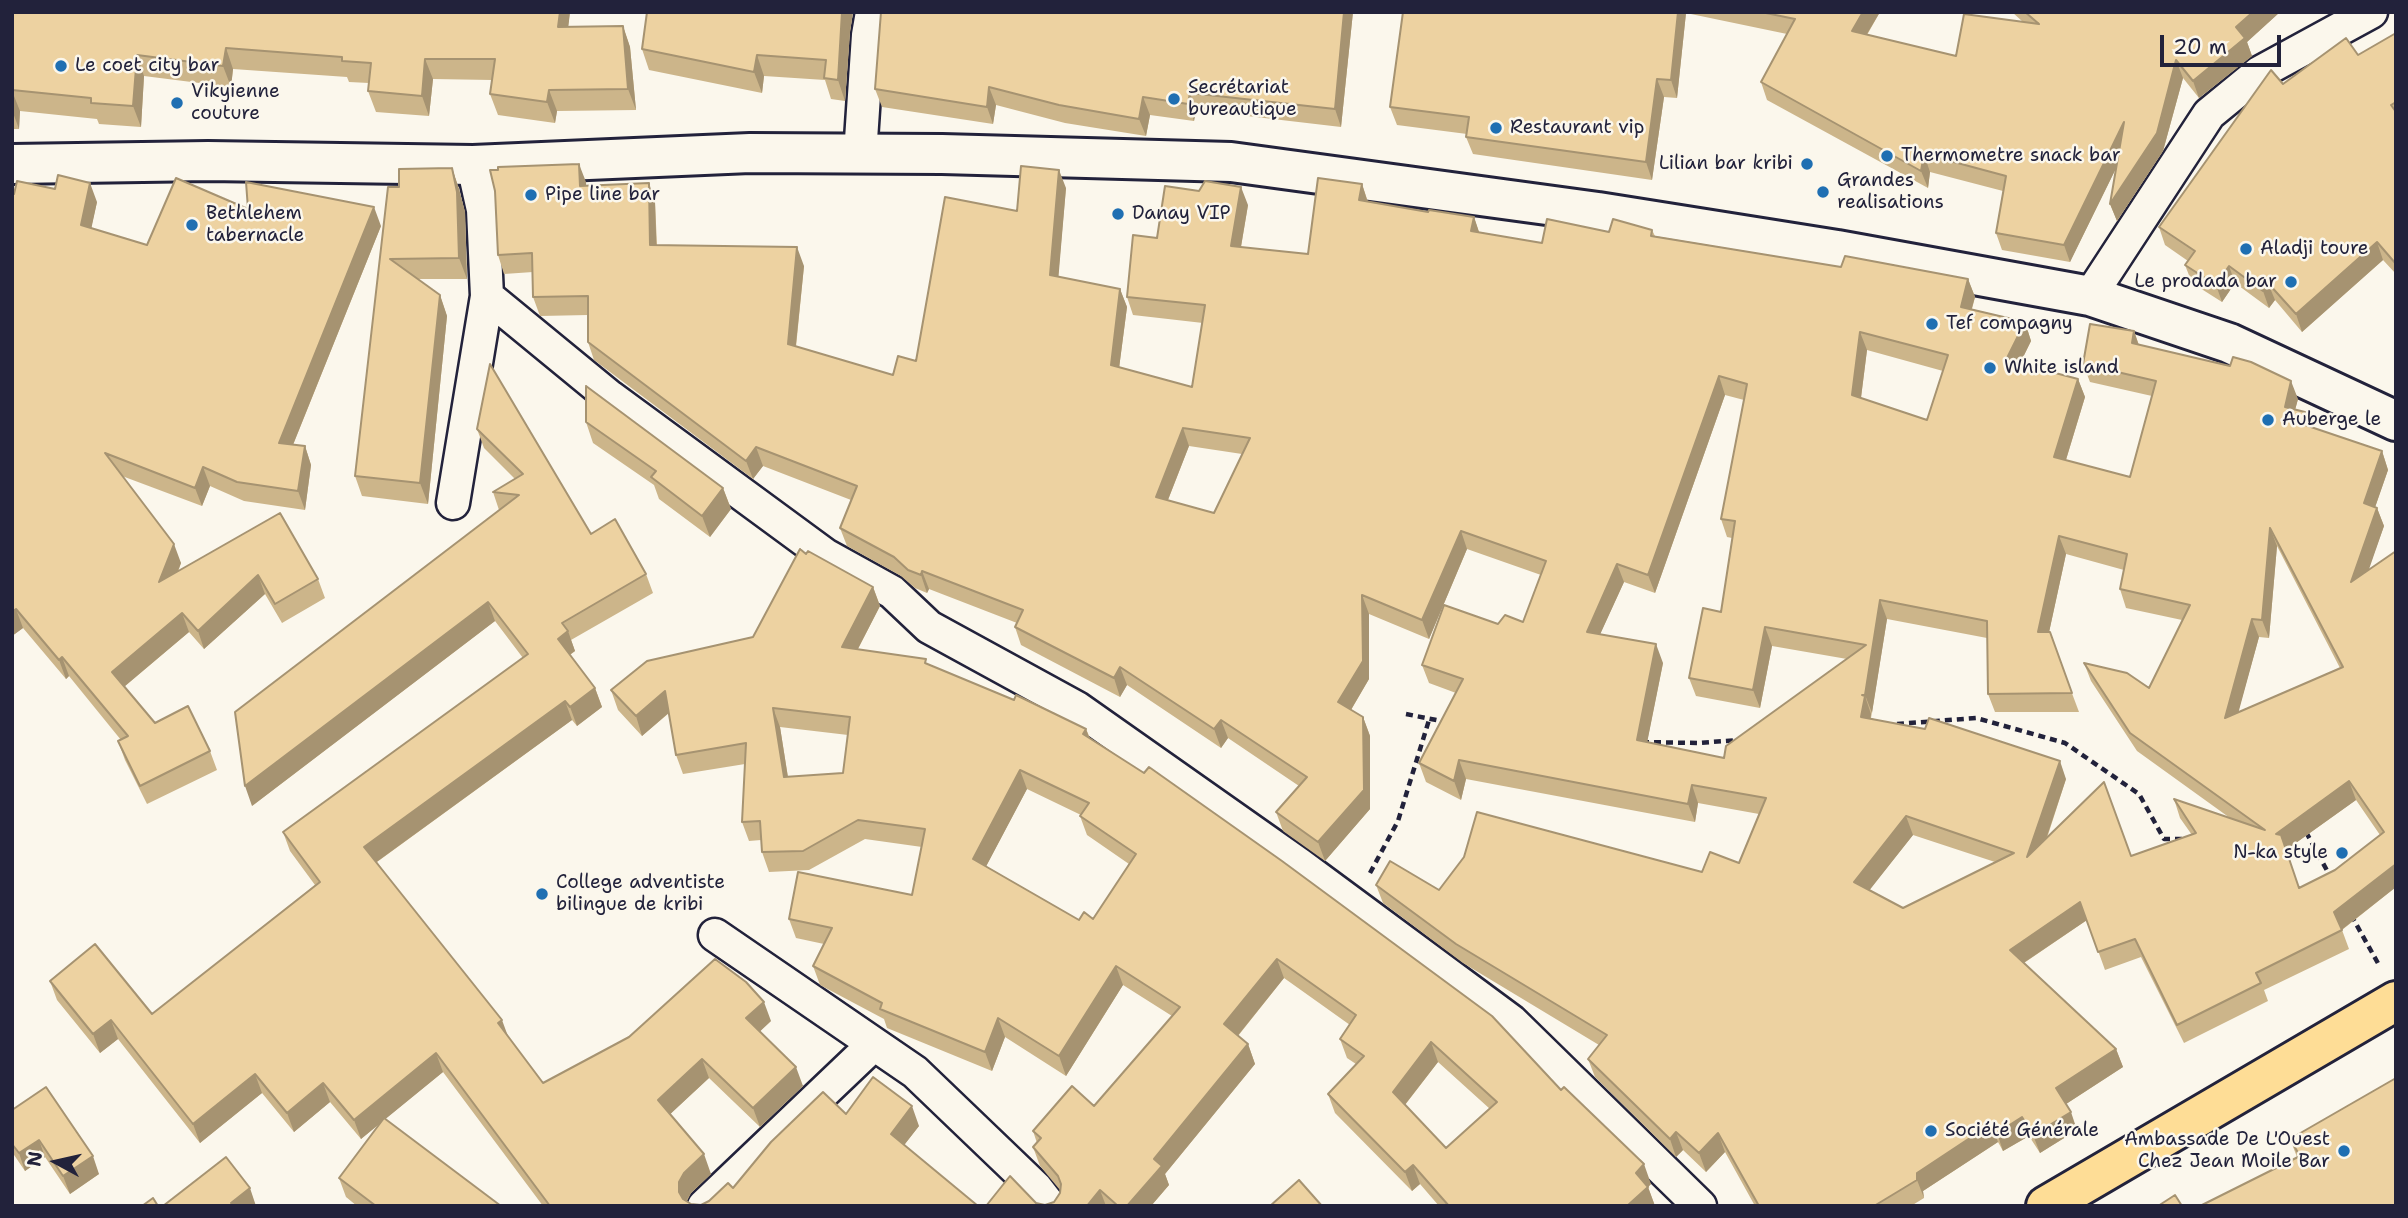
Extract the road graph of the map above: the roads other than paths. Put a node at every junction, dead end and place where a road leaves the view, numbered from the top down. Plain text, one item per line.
1 (872, 12) edge
2 (2371, 12) edge
3 (860, 155) junction
4 (12, 164) edge
5 (472, 165) junction
6 (487, 296) junction
7 (2090, 296) junction
8 (2396, 421) edge
9 (453, 503) dead end
10 (715, 935) dead end
11 (2389, 987) edge
12 (874, 1044) junction
13 (704, 1206) edge
14 (1050, 1206) edge
15 (1700, 1206) edge
16 (2046, 1206) edge

1 - 3 street
2 - 7 street
3 - 5 street
3 - 7 street
4 - 5 street
5 - 6 street
6 - 9 street
6 - 15 street
7 - 8 street
10 - 12 street
11 - 16 main road
12 - 13 street
12 - 14 street

